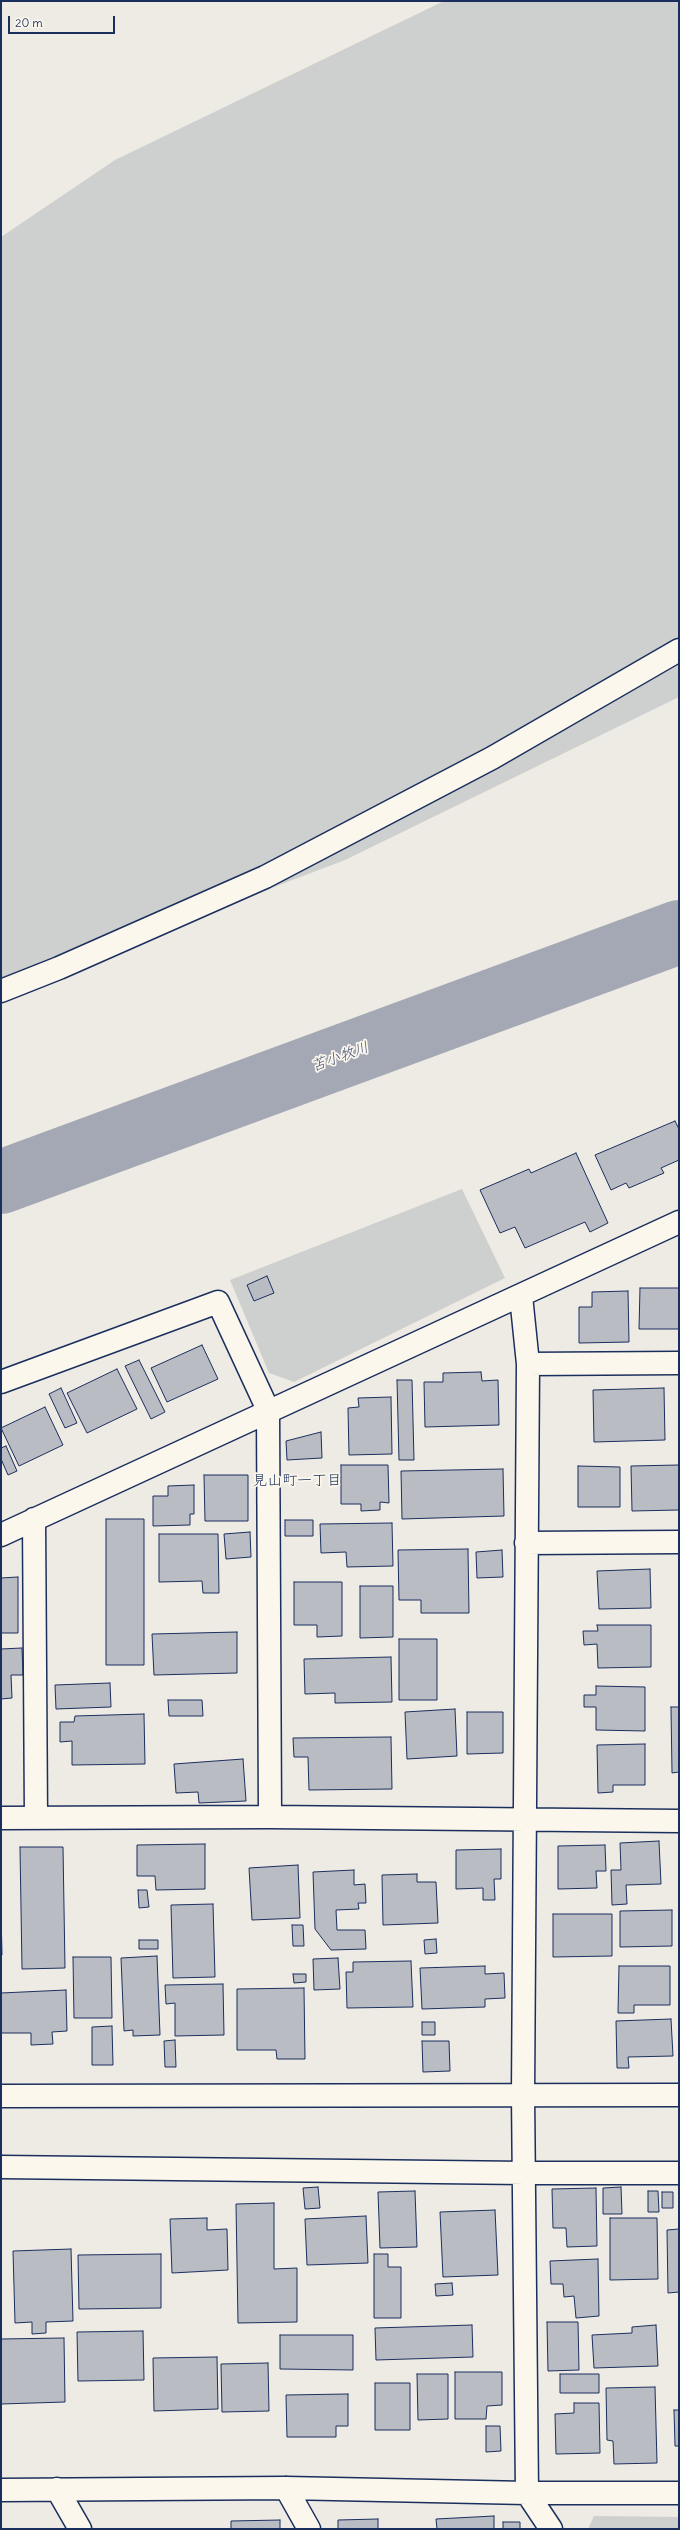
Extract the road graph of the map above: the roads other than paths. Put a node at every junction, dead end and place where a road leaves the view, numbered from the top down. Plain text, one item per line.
1 (679, 650) edge
2 (1, 991) edge
3 (679, 1222) edge
4 (521, 1296) junction
5 (679, 1363) edge
6 (528, 1364) junction
7 (1, 1382) edge
8 (268, 1410) junction
9 (34, 1519) junction
10 (1, 1535) edge
11 (679, 1542) edge
12 (526, 1543) junction
13 (270, 1817) junction
14 (1, 1818) edge
15 (36, 1818) junction
16 (524, 1820) junction
17 (679, 1820) edge
18 (524, 2094) junction
19 (679, 2095) edge
20 (1, 2096) edge
21 (1, 2167) edge
22 (525, 2173) junction
23 (679, 2173) edge
24 (286, 2488) junction
25 (57, 2489) junction
26 (1, 2490) edge
27 (527, 2493) junction
28 (679, 2493) edge
29 (80, 2529) edge
30 (309, 2529) edge
31 (552, 2529) edge

1 - 2 street
3 - 4 street
4 - 6 street
4 - 8 street
5 - 6 street
6 - 12 street
7 - 8 street
8 - 9 street
8 - 13 street
9 - 10 street
9 - 15 street
11 - 12 street
12 - 16 street
13 - 15 street
13 - 16 street
14 - 15 street
16 - 17 street
16 - 18 street
18 - 19 street
18 - 20 street
18 - 22 street
21 - 22 street
22 - 23 street
22 - 27 street
24 - 25 street
24 - 27 street
24 - 30 street
25 - 26 street
25 - 29 street
27 - 28 street
27 - 31 street

